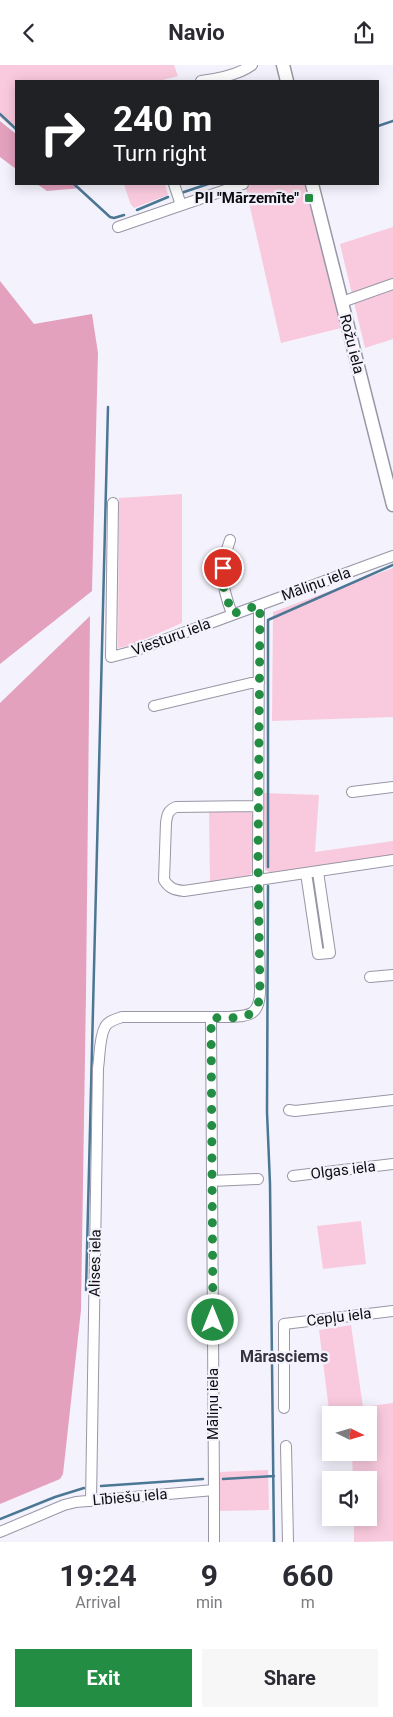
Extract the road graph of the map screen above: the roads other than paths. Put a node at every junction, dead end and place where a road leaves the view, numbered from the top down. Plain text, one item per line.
1 (252, 65) edge
2 (283, 65) edge
3 (210, 80) edge
4 (287, 80) edge
5 (174, 185) edge
6 (240, 185) edge
7 (312, 185) edge
8 (181, 205) junction
9 (118, 227) dead end
10 (393, 284) edge
11 (342, 302) junction
12 (113, 503) dead end
13 (393, 505) edge
14 (230, 540) dead end
15 (393, 556) edge
16 (259, 605) junction
17 (232, 614) junction
18 (259, 683) junction
19 (154, 706) dead end
20 (393, 787) edge
21 (352, 792) dead end
22 (258, 806) junction
23 (393, 860) edge
24 (318, 872) junction
25 (306, 873) junction
26 (258, 879) junction
27 (393, 975) edge
28 (370, 977) dead end
29 (211, 1018) junction
30 (393, 1100) edge
31 (289, 1111) dead end
32 (393, 1164) edge
33 (293, 1176) dead end
34 (258, 1179) dead end
35 (212, 1181) junction
36 (393, 1311) edge
37 (284, 1408) dead end
38 (286, 1446) dead end
39 (214, 1490) junction
40 (91, 1501) junction
41 (0, 1532) edge
42 (214, 1542) edge
43 (288, 1542) edge

1 - 3 street
2 - 4 street
5 - 8 street
6 - 8 street
7 - 11 street, Rožu iela
8 - 9 street
10 - 11 street
11 - 13 street, Rožu iela
12 - 17 street, Viesturu iela
14 - 17 street
15 - 16 street, Māliņu iela
16 - 17 street, Viesturu iela
16 - 18 street
18 - 19 street
18 - 22 street
20 - 21 street
22 - 26 street
22 - 26 street
23 - 24 street
24 - 25 street
24 - 25 street
25 - 26 street
26 - 29 street
27 - 28 street
29 - 35 street, Māliņu iela
29 - 40 street, Alises iela
30 - 31 street
32 - 33 street, Olgas iela
34 - 35 street
35 - 39 street, Māliņu iela
36 - 37 street, Cepļu iela
38 - 43 street
39 - 40 street, Lībiešu iela
39 - 42 street
40 - 41 street, Lībiešu iela

